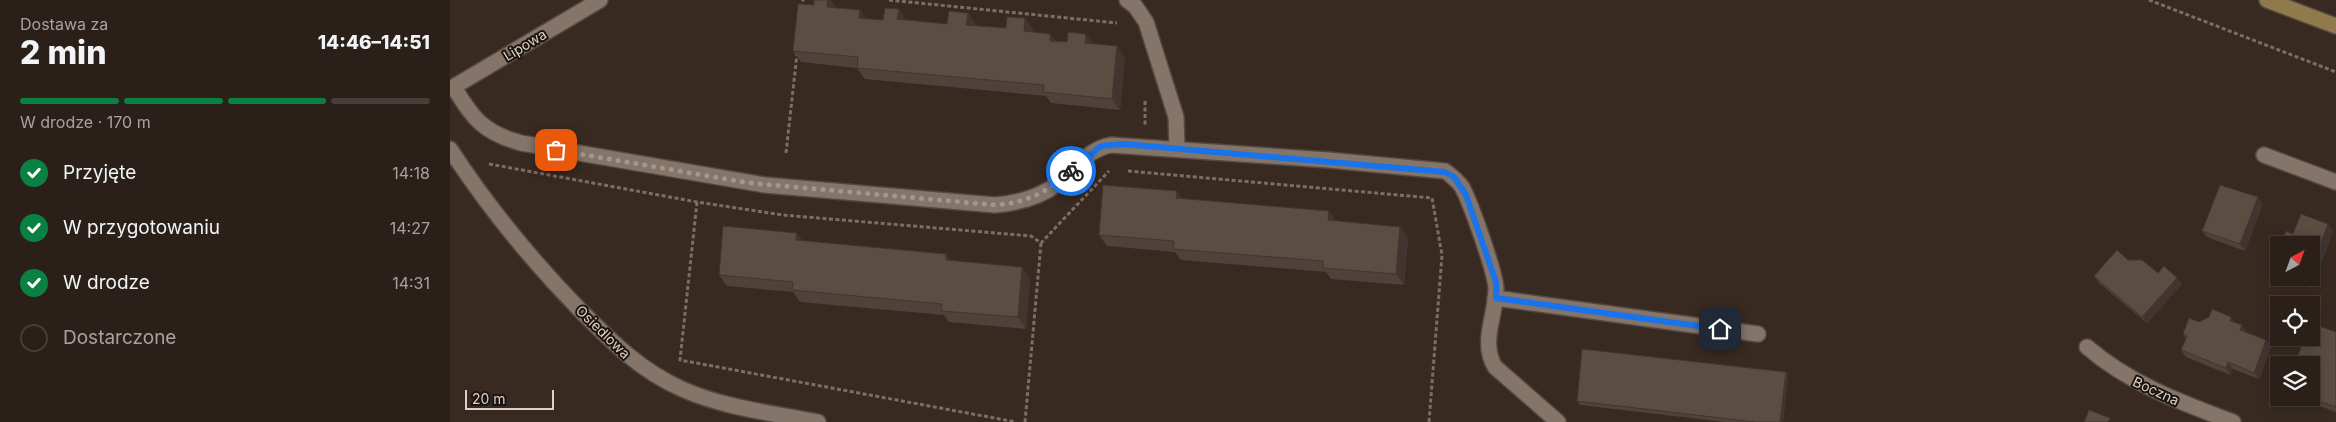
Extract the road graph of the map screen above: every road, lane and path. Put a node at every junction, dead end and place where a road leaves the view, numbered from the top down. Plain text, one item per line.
1 (600, 0) edge
2 (803, 0) edge
3 (889, 0) edge
4 (1127, 0) edge
5 (2149, 0) edge
6 (2267, 0) edge
7 (802, 10) edge
8 (1121, 26) dead end
9 (2336, 26) edge
10 (798, 48) edge
11 (2336, 72) edge
12 (452, 88) edge
13 (1143, 96) dead end
14 (1145, 146) junction
15 (1177, 148) junction
16 (450, 149) edge
17 (786, 153) dead end
18 (2264, 154) dead end
19 (1144, 173) dead end
20 (2336, 182) edge
21 (697, 202) dead end
22 (1041, 243) dead end
23 (1496, 298) junction
24 (1758, 334) dead end
25 (2087, 347) dead end
26 (818, 422) edge
27 (1016, 422) edge
28 (1025, 422) edge
29 (1558, 422) edge
30 (2233, 422) edge

1 - 12 street, Lipowa
2 - 7 path
3 - 8 path
4 - 15 street
5 - 11 path
6 - 9 main road
10 - 17 path
12 - 14 street
13 - 14 path
14 - 15 street
14 - 19 path
15 - 23 street
16 - 26 street, Osiedlowa
18 - 20 street
21 - 27 path
22 - 28 path
23 - 24 street
23 - 29 street
25 - 30 street, Boczna

